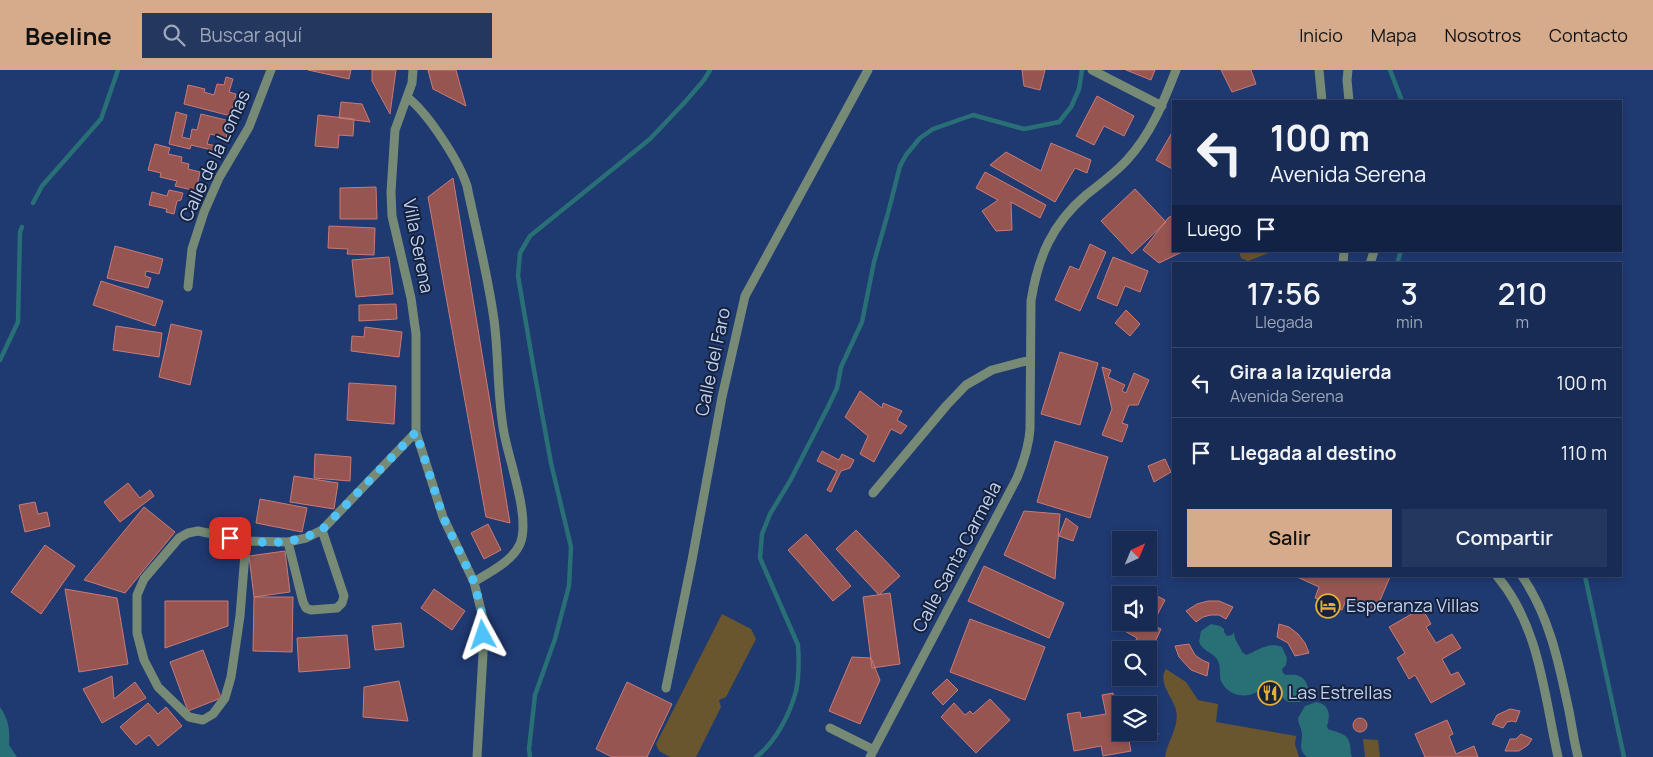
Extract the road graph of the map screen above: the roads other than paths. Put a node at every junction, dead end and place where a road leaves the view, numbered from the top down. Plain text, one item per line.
1 (271, 70) edge
2 (413, 70) edge
3 (868, 70) edge
4 (1092, 70) edge
5 (1176, 70) edge
6 (1319, 70) edge
7 (1348, 70) edge
8 (407, 97) junction
9 (1322, 100) edge
10 (1349, 100) edge
11 (1162, 106) junction
12 (188, 287) dead end
13 (1030, 360) junction
14 (416, 432) junction
15 (874, 493) dead end
16 (322, 530) junction
17 (246, 541) junction
18 (288, 542) junction
19 (1498, 577) edge
20 (1523, 577) edge
21 (474, 582) junction
22 (666, 688) dead end
23 (830, 728) dead end
24 (872, 754) edge
25 (477, 757) edge
26 (1558, 757) edge
27 (1578, 757) edge

1 - 12 street, Calle de la Lomas
2 - 8 street, Villa Serena
3 - 22 street, Calle del Faro
4 - 11 street
5 - 11 street, Calle Santa Carmela
6 - 9 street
7 - 10 street
8 - 14 street, Villa Serena
8 - 21 street
11 - 13 street, Calle Santa Carmela
13 - 15 street
13 - 24 street, Calle Santa Carmela
14 - 16 street
14 - 21 street, Villa Serena
16 - 18 street
16 - 18 street
17 - 17 street
17 - 18 street
19 - 26 street
20 - 27 street
21 - 25 street, Villa Serena
23 - 24 street

